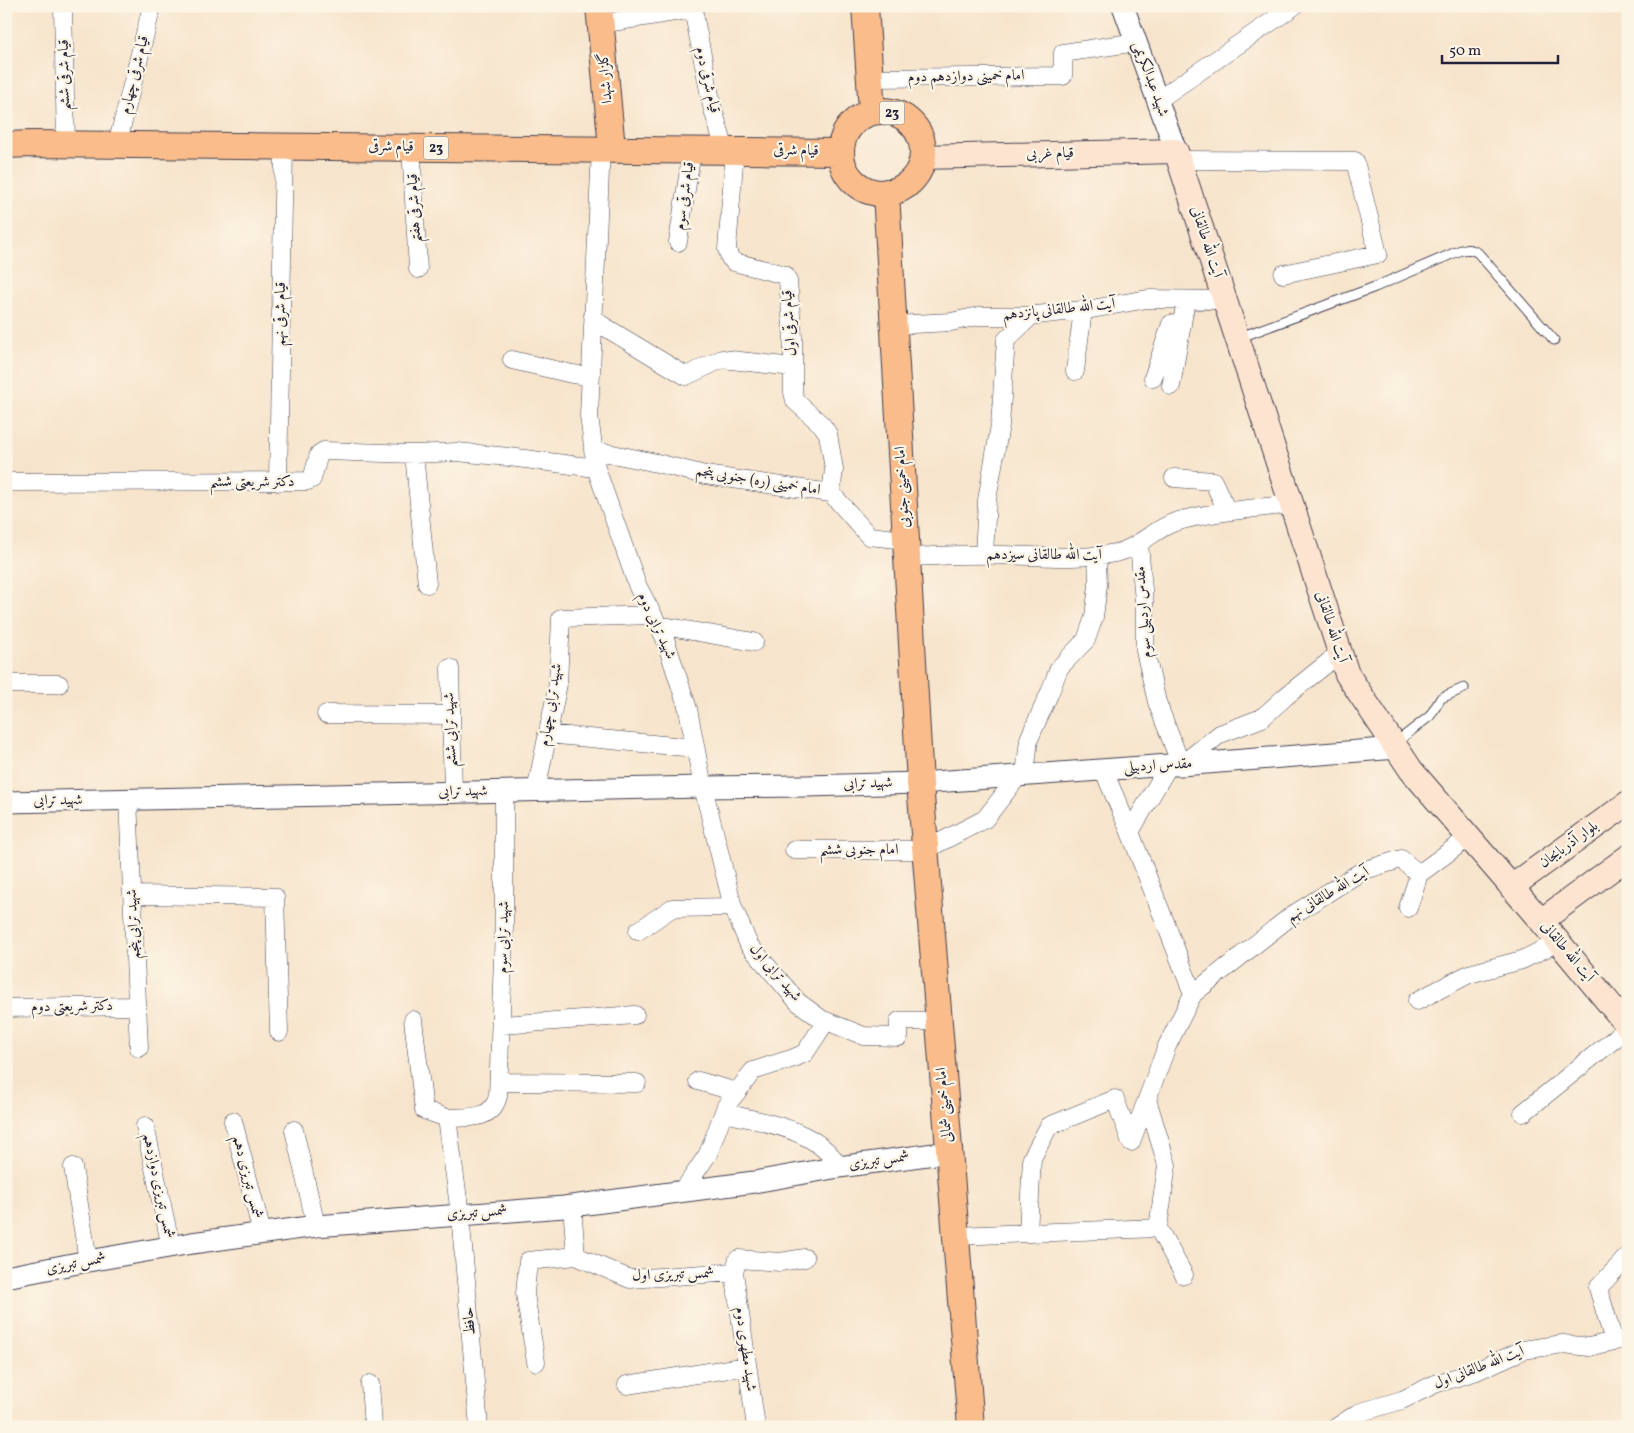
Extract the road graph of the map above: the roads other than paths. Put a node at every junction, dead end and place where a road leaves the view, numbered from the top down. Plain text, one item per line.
1 (63, 6) edge
2 (152, 6) edge
3 (865, 6) edge
4 (1123, 6) edge
5 (1294, 6) edge
6 (695, 8) edge
7 (600, 15) edge
8 (1137, 42) junction
9 (870, 78) junction
10 (1158, 100) junction
11 (872, 112) junction
12 (6, 128) edge
13 (66, 144) junction
14 (18, 145) edge
15 (118, 145) junction
16 (284, 146) junction
17 (412, 148) junction
18 (607, 149) junction
19 (692, 150) junction
20 (730, 150) junction
21 (841, 152) junction
22 (1178, 156) junction
23 (923, 157) junction
24 (886, 192) junction
25 (678, 242) dead end
26 (418, 269) dead end
27 (1283, 274) dead end
28 (1186, 300) junction
29 (1225, 300) junction
30 (1083, 310) junction
31 (1032, 315) junction
32 (593, 316) junction
33 (894, 325) junction
34 (1182, 325) junction
35 (1237, 338) junction
36 (1554, 340) dead end
37 (512, 360) dead end
38 (793, 367) junction
39 (1075, 370) dead end
40 (590, 376) junction
41 (1153, 378) dead end
42 (1171, 386) dead end
43 (593, 450) junction
44 (414, 454) junction
45 (596, 468) junction
46 (1174, 478) dead end
47 (6, 482) edge
48 (278, 482) junction
49 (831, 493) junction
50 (1291, 504) junction
51 (1227, 512) junction
52 (1139, 543) junction
53 (906, 548) junction
54 (984, 555) junction
55 (1097, 556) junction
56 (427, 584) dead end
57 (655, 620) junction
58 (754, 642) dead end
59 (1340, 654) junction
60 (450, 668) dead end
61 (6, 684) edge
62 (59, 684) dead end
63 (1464, 688) dead end
64 (326, 714) dead end
65 (451, 715) junction
66 (547, 734) junction
67 (1395, 746) junction
68 (695, 748) junction
69 (1175, 765) junction
70 (1103, 769) junction
71 (1022, 775) junction
72 (920, 782) junction
73 (703, 786) junction
74 (504, 791) junction
75 (536, 791) junction
76 (453, 792) junction
77 (128, 799) junction
78 (6, 802) edge
79 (1628, 803) edge
80 (1130, 832) junction
81 (1469, 837) junction
82 (794, 850) dead end
83 (925, 850) junction
84 (1628, 857) edge
85 (1419, 874) junction
86 (1511, 887) junction
87 (132, 895) junction
88 (733, 907) junction
89 (1408, 908) dead end
90 (1541, 921) junction
91 (638, 931) dead end
92 (1558, 942) junction
93 (1193, 994) junction
94 (1417, 1001) dead end
95 (137, 1006) junction
96 (6, 1008) edge
97 (635, 1015) dead end
98 (413, 1020) dead end
99 (826, 1021) junction
100 (939, 1021) junction
101 (502, 1025) junction
102 (1628, 1027) edge
103 (279, 1032) dead end
104 (139, 1048) dead end
105 (698, 1081) dead end
106 (500, 1082) junction
107 (637, 1083) dead end
108 (737, 1092) junction
109 (1147, 1099) junction
110 (724, 1113) junction
111 (1523, 1113) dead end
112 (447, 1118) junction
113 (233, 1121) dead end
114 (145, 1126) dead end
115 (294, 1130) dead end
116 (949, 1152) junction
117 (73, 1167) dead end
118 (839, 1167) junction
119 (683, 1191) junction
120 (572, 1206) junction
121 (460, 1214) junction
122 (316, 1226) junction
123 (1158, 1228) junction
124 (262, 1233) junction
125 (1028, 1233) junction
126 (956, 1236) junction
127 (172, 1246) junction
128 (576, 1256) junction
129 (1628, 1256) edge
130 (805, 1258) dead end
131 (88, 1261) junction
132 (734, 1272) junction
133 (1184, 1275) dead end
134 (6, 1277) edge
135 (1621, 1340) edge
136 (536, 1362) dead end
137 (747, 1366) junction
138 (370, 1384) dead end
139 (627, 1386) dead end
140 (373, 1427) edge
141 (479, 1427) edge
142 (756, 1427) edge
143 (971, 1427) edge
144 (1337, 1427) edge

1 - 13 street, قیام شرقی ششم
2 - 15 street, قیام شرقی چهارم
3 - 9 main road, 23
4 - 8 street, شهید عبدالکریمی
5 - 10 street
6 - 7 street
6 - 20 street, قیام شرقی دوم
7 - 18 main road, گلزار شهدا
8 - 9 street, امام خمینی دوازدهم دوم
8 - 10 street, شهید عبدالکریمی
9 - 11 main road, 23
10 - 22 street, شهید عبدالکریمی
11 - 21 main road, 23
11 - 23 main road, 23
12 - 14 main road, قیام شرقی
13 - 14 main road, قیام شرقی / 23
13 - 15 main road, قیام شرقی / 23
15 - 16 main road, قیام شرقی / 23
16 - 17 main road, قیام شرقی / 23
16 - 48 street, قیام شرقی نهم
17 - 18 main road, قیام شرقی / 23
17 - 26 street, قیام شرقی هفتم
18 - 19 main road, قیام شرقی / 23
18 - 32 street, شهید ترابی دوم
19 - 20 main road, قیام شرقی / 23
19 - 25 street, قیام شرقی سوم
20 - 21 main road, قیام شرقی / 23
20 - 38 street, قیام شرقی اول
21 - 24 main road
22 - 23 main road, قیام غربی
22 - 27 street
22 - 29 main road, آیت الله طالقانی
23 - 24 main road
24 - 33 main road, امام خمینی جنوبی
28 - 29 street, آیت الله طالقانی پانزدهم
28 - 30 street, آیت الله طالقانی پانزدهم
28 - 34 street
29 - 35 main road, آیت الله طالقانی
30 - 31 street, آیت الله طالقانی پانزدهم
30 - 39 street
31 - 33 street, آیت الله طالقانی پانزدهم
31 - 54 street
32 - 38 street
32 - 40 street, شهید ترابی دوم
33 - 53 main road, امام خمینی جنوبی
34 - 41 street
34 - 42 street
35 - 36 lane
35 - 50 main road, آیت الله طالقانی
37 - 40 street
38 - 49 street, قیام شرقی اول
40 - 43 street, شهید ترابی دوم
43 - 45 street, شهید ترابی دوم
43 - 49 street, امام خمینی (ره) جنوبی پنجم
44 - 45 street, دکتر شریعتی ششم
44 - 48 street, دکتر شریعتی ششم
44 - 56 street
45 - 57 street, شهید ترابی دوم
46 - 51 street
47 - 48 street, دکتر شریعتی ششم
49 - 53 street, امام خمینی (ره) جنوبی پنجم
50 - 51 street, آیت الله طالقانی سیزدهم
50 - 59 main road, آیت الله طالقانی
51 - 52 street, آیت الله طالقانی سیزدهم
52 - 55 street, آیت الله طالقانی سیزدهم
52 - 69 street, مقدس اردبیلی سوم
53 - 54 street, آیت الله طالقانی سیزدهم
53 - 72 main road, امام خمینی جنوبی
54 - 55 street, آیت الله طالقانی سیزدهم
55 - 71 street
57 - 58 street
57 - 66 street, شهید ترابی چهارم
57 - 68 street, شهید ترابی دوم
59 - 67 main road, آیت الله طالقانی
59 - 69 street
60 - 65 street, شهید ترابی ششم
61 - 62 street
63 - 67 lane
64 - 65 street
65 - 76 street, شهید ترابی ششم
66 - 68 street
66 - 75 street, شهید ترابی چهارم
67 - 69 street, مقدس اردبیلی
67 - 81 main road, آیت الله طالقانی
68 - 73 street, شهید ترابی دوم
69 - 70 street, مقدس اردبیلی
69 - 80 street
70 - 71 street, مقدس اردبیلی
70 - 80 street
71 - 72 street, مقدس اردبیلی
71 - 83 street
72 - 73 street, شهید ترابی
72 - 83 main road, امام خمینی شمالی
73 - 75 street, شهید ترابی
73 - 88 street, شهید ترابی اول
74 - 75 street, شهید ترابی
74 - 76 street, شهید ترابی
74 - 101 street, شهید ترابی سوم
76 - 77 street, شهید ترابی
77 - 78 street, شهید ترابی
77 - 87 street, شهید ترابی پنجم
79 - 86 main road, بلوار آذربایجان
80 - 93 street
81 - 85 street
81 - 86 main road, آیت الله طالقانی
82 - 83 street, امام جنوبی ششم
83 - 100 main road, امام خمینی شمالی
84 - 90 main road
85 - 89 street
85 - 93 street, آیت الله طالقانی نهم
86 - 90 main road, آیت الله طالقانی
87 - 95 street, شهید ترابی پنجم
87 - 103 street
88 - 91 street
88 - 99 street, شهید ترابی اول
90 - 92 main road, آیت الله طالقانی
92 - 94 street
92 - 102 main road, آیت الله طالقانی
93 - 109 street
95 - 96 street, دکتر شریعتی دوم
95 - 104 street, شهید ترابی پنجم
97 - 101 street
98 - 112 street
99 - 100 street, شهید ترابی اول
99 - 108 street
100 - 116 main road, امام خمینی شمالی
101 - 106 street, شهید ترابی سوم
102 - 111 street
105 - 108 street
106 - 107 street
106 - 112 street, شهید ترابی سوم
108 - 110 street
109 - 123 street
109 - 125 street
110 - 118 street
110 - 119 street
112 - 121 street, حافظ
113 - 124 street, شمس تبریزی دهم
114 - 127 street, شمس تبریزی دوازدهم
115 - 122 street
116 - 118 street, شمس تبریزی
116 - 126 main road, امام خمینی شمالی
117 - 131 street
118 - 119 street, شمس تبریزی
119 - 120 street, شمس تبریزی
120 - 121 street, شمس تبریزی
120 - 128 street
121 - 122 street, شمس تبریزی
121 - 141 street, حافظ
122 - 124 street, شمس تبریزی
123 - 125 street
123 - 133 street
124 - 127 street, شمس تبریزی
125 - 126 street
126 - 143 main road, امام خمینی شمالی
127 - 131 street, شمس تبریزی
128 - 132 street, شمس تبریزی اول
128 - 136 street
129 - 135 street
130 - 132 street
131 - 134 street, شمس تبریزی
132 - 137 street, شهید مطهری دوم
135 - 144 street, آیت الله طالقانی اول
137 - 139 street
137 - 142 street, شهید مطهری دوم
138 - 140 street

